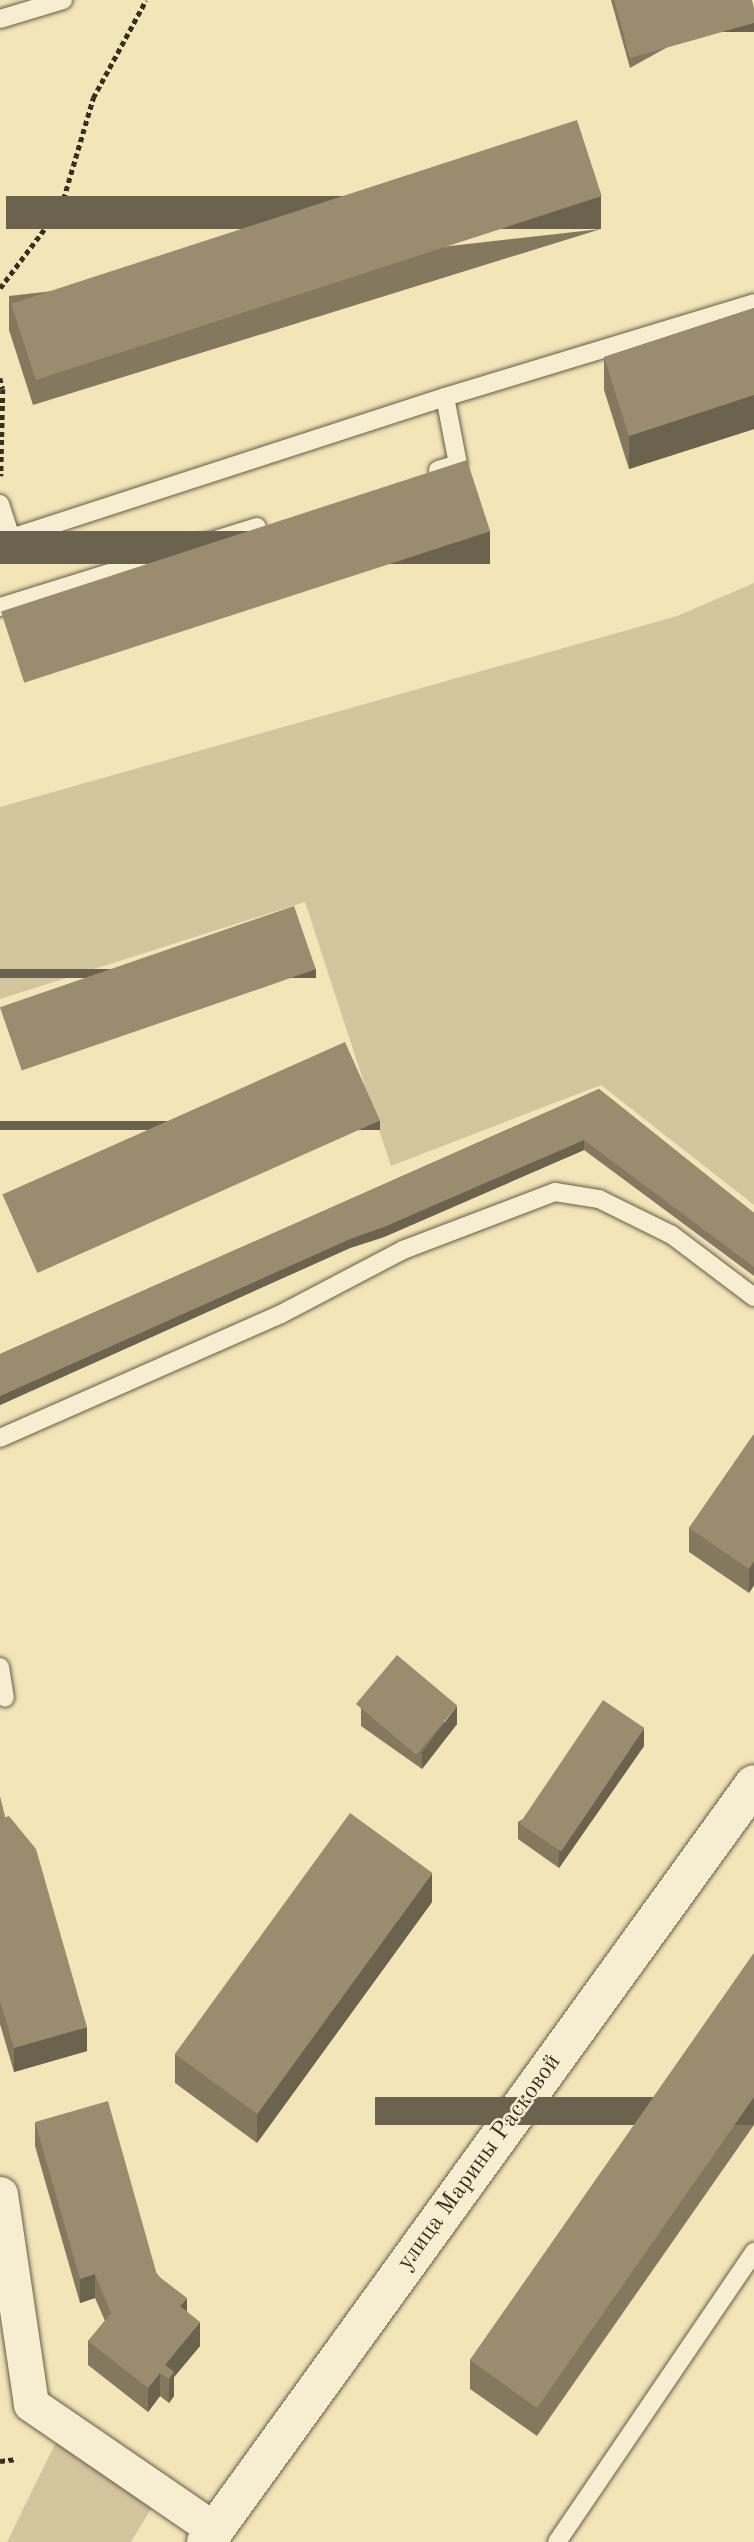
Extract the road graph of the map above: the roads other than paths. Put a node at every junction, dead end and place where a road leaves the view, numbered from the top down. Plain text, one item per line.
1 (63, 0) edge
2 (0, 19) edge
3 (754, 303) edge
4 (445, 397) junction
5 (419, 476) edge
6 (0, 505) edge
7 (275, 521) edge
8 (0, 607) edge
9 (754, 1297) edge
10 (0, 1438) edge
11 (0, 1667) edge
12 (5, 1698) dead end
13 (754, 1784) edge
14 (0, 2194) edge
15 (4, 2240) edge
16 (754, 2252) edge
17 (210, 2536) edge
18 (557, 2542) edge

1 - 2 lane
3 - 4 lane
4 - 5 lane
4 - 6 lane
7 - 8 lane
9 - 10 lane
11 - 12 lane
13 - 17 main road, улица Марины Расковой
14 - 15 street
15 - 17 street
16 - 18 lane

